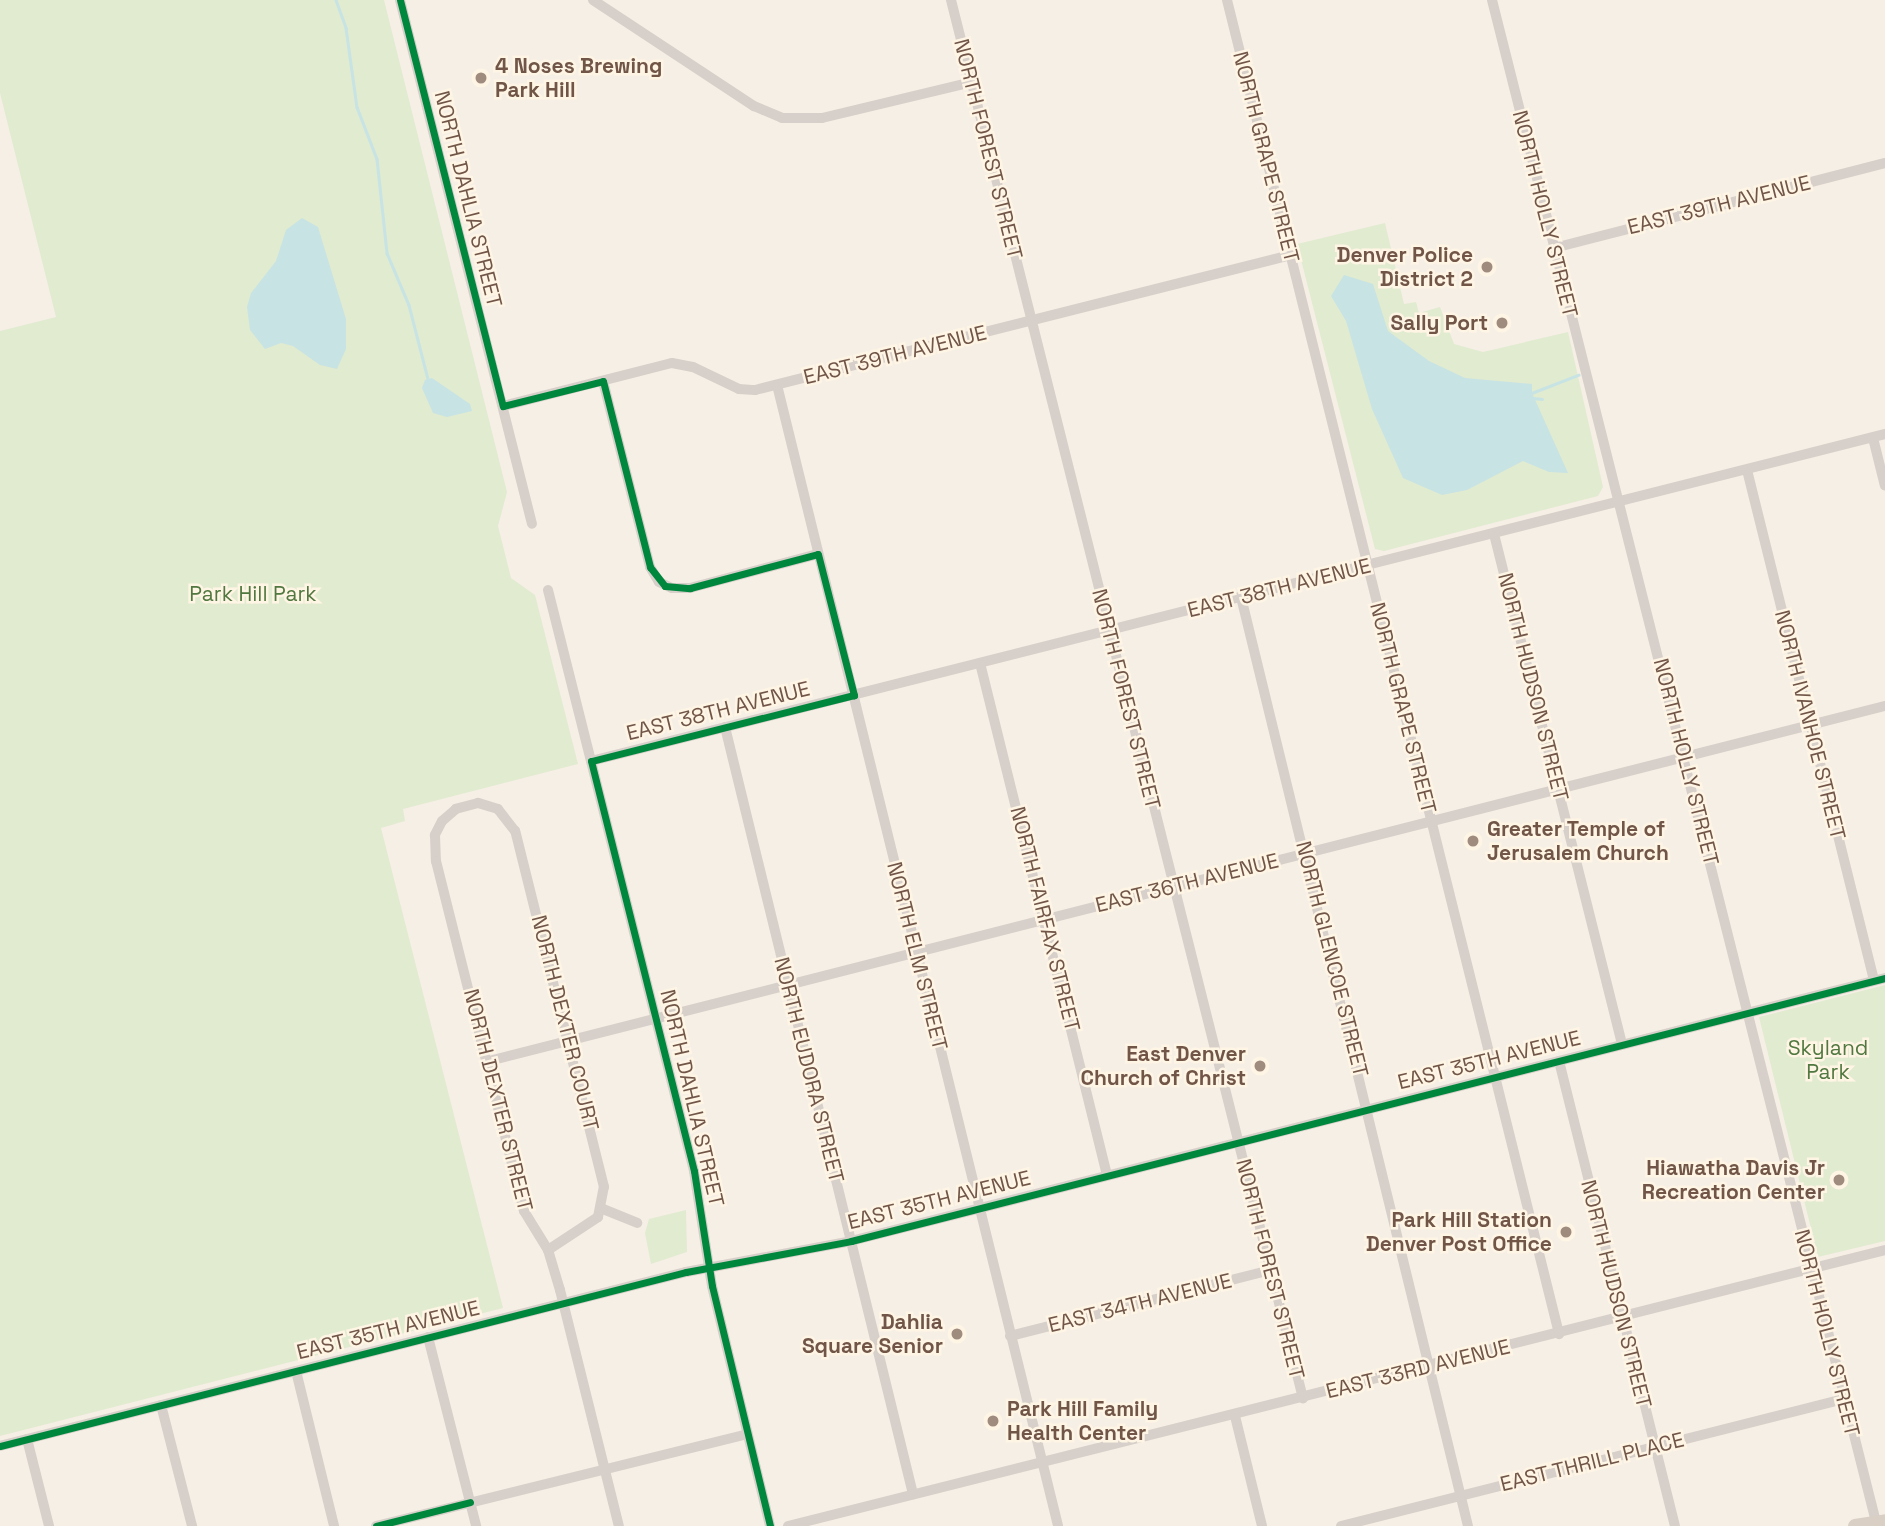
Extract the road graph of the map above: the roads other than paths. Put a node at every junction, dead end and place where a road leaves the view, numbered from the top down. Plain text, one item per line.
1 (400, 0) edge
2 (593, 0) edge
3 (951, 0) edge
4 (1227, 0) edge
5 (1492, 0) edge
6 (972, 82) junction
7 (1885, 163) edge
8 (1554, 248) junction
9 (1291, 256) junction
10 (1031, 321) junction
11 (603, 381) junction
12 (777, 385) junction
13 (503, 406) junction
14 (1885, 435) edge
15 (1873, 438) junction
16 (1747, 470) junction
17 (1885, 486) edge
18 (1619, 502) junction
19 (532, 524) dead end
20 (1494, 534) junction
21 (818, 554) junction
22 (1368, 566) junction
23 (548, 590) dead end
24 (1241, 597) junction
25 (1108, 631) junction
26 (980, 663) junction
27 (854, 695) junction
28 (1885, 706) edge
29 (1810, 725) junction
30 (725, 727) junction
31 (1685, 757) junction
32 (592, 761) junction
33 (1559, 789) junction
34 (466, 806) joint
35 (1432, 821) junction
36 (1306, 853) junction
37 (1173, 887) junction
38 (1046, 919) junction
39 (915, 952) junction
40 (1880, 979) edge
41 (788, 984) junction
42 (1748, 1012) junction
43 (656, 1018) junction
44 (570, 1040) junction
45 (1622, 1044) junction
46 (489, 1060) junction
47 (1559, 1061) junction
48 (1496, 1077) junction
49 (1369, 1109) junction
50 (1238, 1142) junction
51 (1107, 1175) junction
52 (603, 1209) junction
53 (978, 1209) junction
54 (638, 1223) dead end
55 (850, 1241) junction
56 (548, 1250) junction
57 (1885, 1251) edge
58 (709, 1269) junction
59 (1270, 1270) junction
60 (1810, 1270) junction
61 (564, 1303) junction
62 (1621, 1318) junction
63 (1559, 1334) junction
64 (1010, 1336) junction
65 (428, 1337) junction
66 (1430, 1366) junction
67 (296, 1371) junction
68 (1303, 1398) junction
69 (1844, 1399) junction
70 (161, 1405) junction
71 (1235, 1416) junction
72 (747, 1434) junction
73 (27, 1439) junction
74 (0, 1446) edge
75 (1654, 1447) junction
76 (1042, 1462) junction
77 (604, 1468) junction
78 (914, 1494) junction
79 (1461, 1496) junction
80 (470, 1502) junction
81 (1879, 1523) edge
82 (48, 1526) edge
83 (192, 1526) edge
84 (334, 1526) edge
85 (376, 1526) edge
86 (476, 1526) edge
87 (619, 1526) edge
88 (771, 1526) edge
89 (788, 1526) edge
90 (1058, 1526) edge
91 (1262, 1526) edge
92 (1341, 1526) edge
93 (1468, 1526) edge
94 (1675, 1526) edge
95 (1855, 1526) edge

1 - 13 street, NORTH DAHLIA STREET
2 - 6 street
3 - 6 street, NORTH FOREST STREET
4 - 9 street, NORTH GRAPE STREET
5 - 8 street, NORTH HOLLY STREET
6 - 10 street, NORTH FOREST STREET
7 - 8 street, EAST 39TH AVENUE
8 - 18 street, NORTH HOLLY STREET
9 - 10 street, EAST 39TH AVENUE
9 - 22 street, NORTH GRAPE STREET
10 - 12 street, EAST 39TH AVENUE
10 - 25 street, NORTH FOREST STREET
11 - 12 street, EAST 39TH AVENUE
11 - 13 street, EAST 39TH AVENUE
11 - 21 street
12 - 21 street, NORTH ELM STREET
13 - 19 street, NORTH DAHLIA STREET
14 - 15 street, EAST 38TH AVENUE
15 - 16 street, EAST 38TH AVENUE
15 - 17 street
16 - 18 street, EAST 38TH AVENUE
16 - 29 street, NORTH IVANHOE STREET
18 - 20 street, EAST 38TH AVENUE
18 - 31 street, NORTH HOLLY STREET
20 - 22 street, EAST 38TH AVENUE
20 - 33 street, NORTH HUDSON STREET
21 - 27 street, NORTH ELM STREET
22 - 24 street, EAST 38TH AVENUE
22 - 35 street, NORTH GRAPE STREET
23 - 32 street, NORTH DAHLIA STREET
24 - 25 street, EAST 38TH AVENUE
24 - 36 street, NORTH GLENCOE STREET
25 - 26 street, EAST 38TH AVENUE
25 - 37 street, NORTH FOREST STREET
26 - 27 street, EAST 38TH AVENUE
26 - 38 street, NORTH FAIRFAX STREET
27 - 30 street, EAST 38TH AVENUE
27 - 39 street, NORTH ELM STREET
28 - 29 street, EAST 36TH AVENUE
29 - 31 street, EAST 36TH AVENUE
29 - 40 street, NORTH IVANHOE STREET
30 - 32 street, EAST 38TH AVENUE
30 - 41 street, NORTH EUDORA STREET
31 - 33 street, EAST 36TH AVENUE
31 - 42 street, NORTH HOLLY STREET
32 - 43 street, NORTH DAHLIA STREET
33 - 35 street, EAST 36TH AVENUE
33 - 45 street, NORTH HUDSON STREET
34 - 44 street, NORTH DEXTER COURT
34 - 46 street, NORTH DEXTER STREET
35 - 36 street, EAST 36TH AVENUE
35 - 48 street, NORTH GRAPE STREET
36 - 37 street, EAST 36TH AVENUE
36 - 49 street, NORTH GLENCOE STREET
37 - 38 street, EAST 36TH AVENUE
37 - 50 street, NORTH FOREST STREET
38 - 39 street, EAST 36TH AVENUE
38 - 51 street, NORTH FAIRFAX STREET
39 - 41 street, EAST 36TH AVENUE
39 - 53 street, NORTH ELM STREET
40 - 42 street, EAST 35TH AVENUE
41 - 43 street, EAST 36TH AVENUE
41 - 55 street, NORTH EUDORA STREET
42 - 45 street, EAST 35TH AVENUE
42 - 60 street, NORTH HOLLY STREET
43 - 44 street, EAST 36TH AVENUE
43 - 58 street, NORTH DAHLIA STREET
44 - 46 street, EAST 36TH AVENUE
44 - 52 street, NORTH DEXTER COURT
45 - 47 street, EAST 35TH AVENUE
46 - 56 street, NORTH DEXTER STREET
47 - 48 street, EAST 35TH AVENUE
47 - 62 street, NORTH HUDSON STREET
48 - 49 street, EAST 35TH AVENUE
48 - 63 street, NORTH GRAPE STREET
49 - 50 street, EAST 35TH AVENUE
49 - 66 street, NORTH GLENCOE STREET
50 - 51 street, EAST 35TH AVENUE
50 - 59 street, NORTH FOREST STREET
51 - 53 street, EAST 35TH AVENUE
52 - 54 street
52 - 56 street
53 - 55 street, EAST 35TH AVENUE
53 - 64 street, NORTH ELM STREET
55 - 58 street, EAST 35TH AVENUE
55 - 78 street, NORTH EUDORA STREET
56 - 61 street, NORTH DEXTER STREET
57 - 60 street, EAST 33RD AVENUE
58 - 61 street, EAST 35TH AVENUE
58 - 72 street, NORTH DAHLIA STREET
59 - 64 street, EAST 34TH AVENUE
59 - 68 street, NORTH FOREST STREET
60 - 62 street, EAST 33RD AVENUE
60 - 69 street, NORTH HOLLY STREET
61 - 65 street, EAST 35TH AVENUE
61 - 77 street, NORTH DEXTER STREET
62 - 63 street, EAST 33RD AVENUE
62 - 75 street, NORTH HUDSON STREET
63 - 66 street, EAST 33RD AVENUE
64 - 76 street, NORTH ELM STREET
65 - 67 street, EAST 35TH AVENUE
65 - 80 street
66 - 68 street, EAST 33RD AVENUE
66 - 79 street, NORTH GLENCOE STREET
67 - 70 street, EAST 35TH AVENUE
67 - 84 street
68 - 71 street, EAST 33RD AVENUE
69 - 75 street, EAST THRILL PLACE
69 - 81 street, NORTH HOLLY STREET
70 - 73 street, EAST 35TH AVENUE
70 - 83 street
71 - 76 street, EAST 33RD AVENUE
71 - 91 street
72 - 77 street
72 - 88 street, NORTH DAHLIA STREET
73 - 74 street, EAST 35TH AVENUE
73 - 82 street
75 - 79 street, EAST THRILL PLACE
75 - 94 street, NORTH HUDSON STREET
76 - 78 street, EAST 33RD AVENUE
76 - 90 street, NORTH ELM STREET
77 - 80 street
77 - 87 street, NORTH DEXTER STREET
78 - 89 street, EAST 33RD AVENUE
79 - 92 street, EAST THRILL PLACE
79 - 93 street, NORTH GLENCOE STREET
80 - 85 street
80 - 86 street
81 - 95 main road

